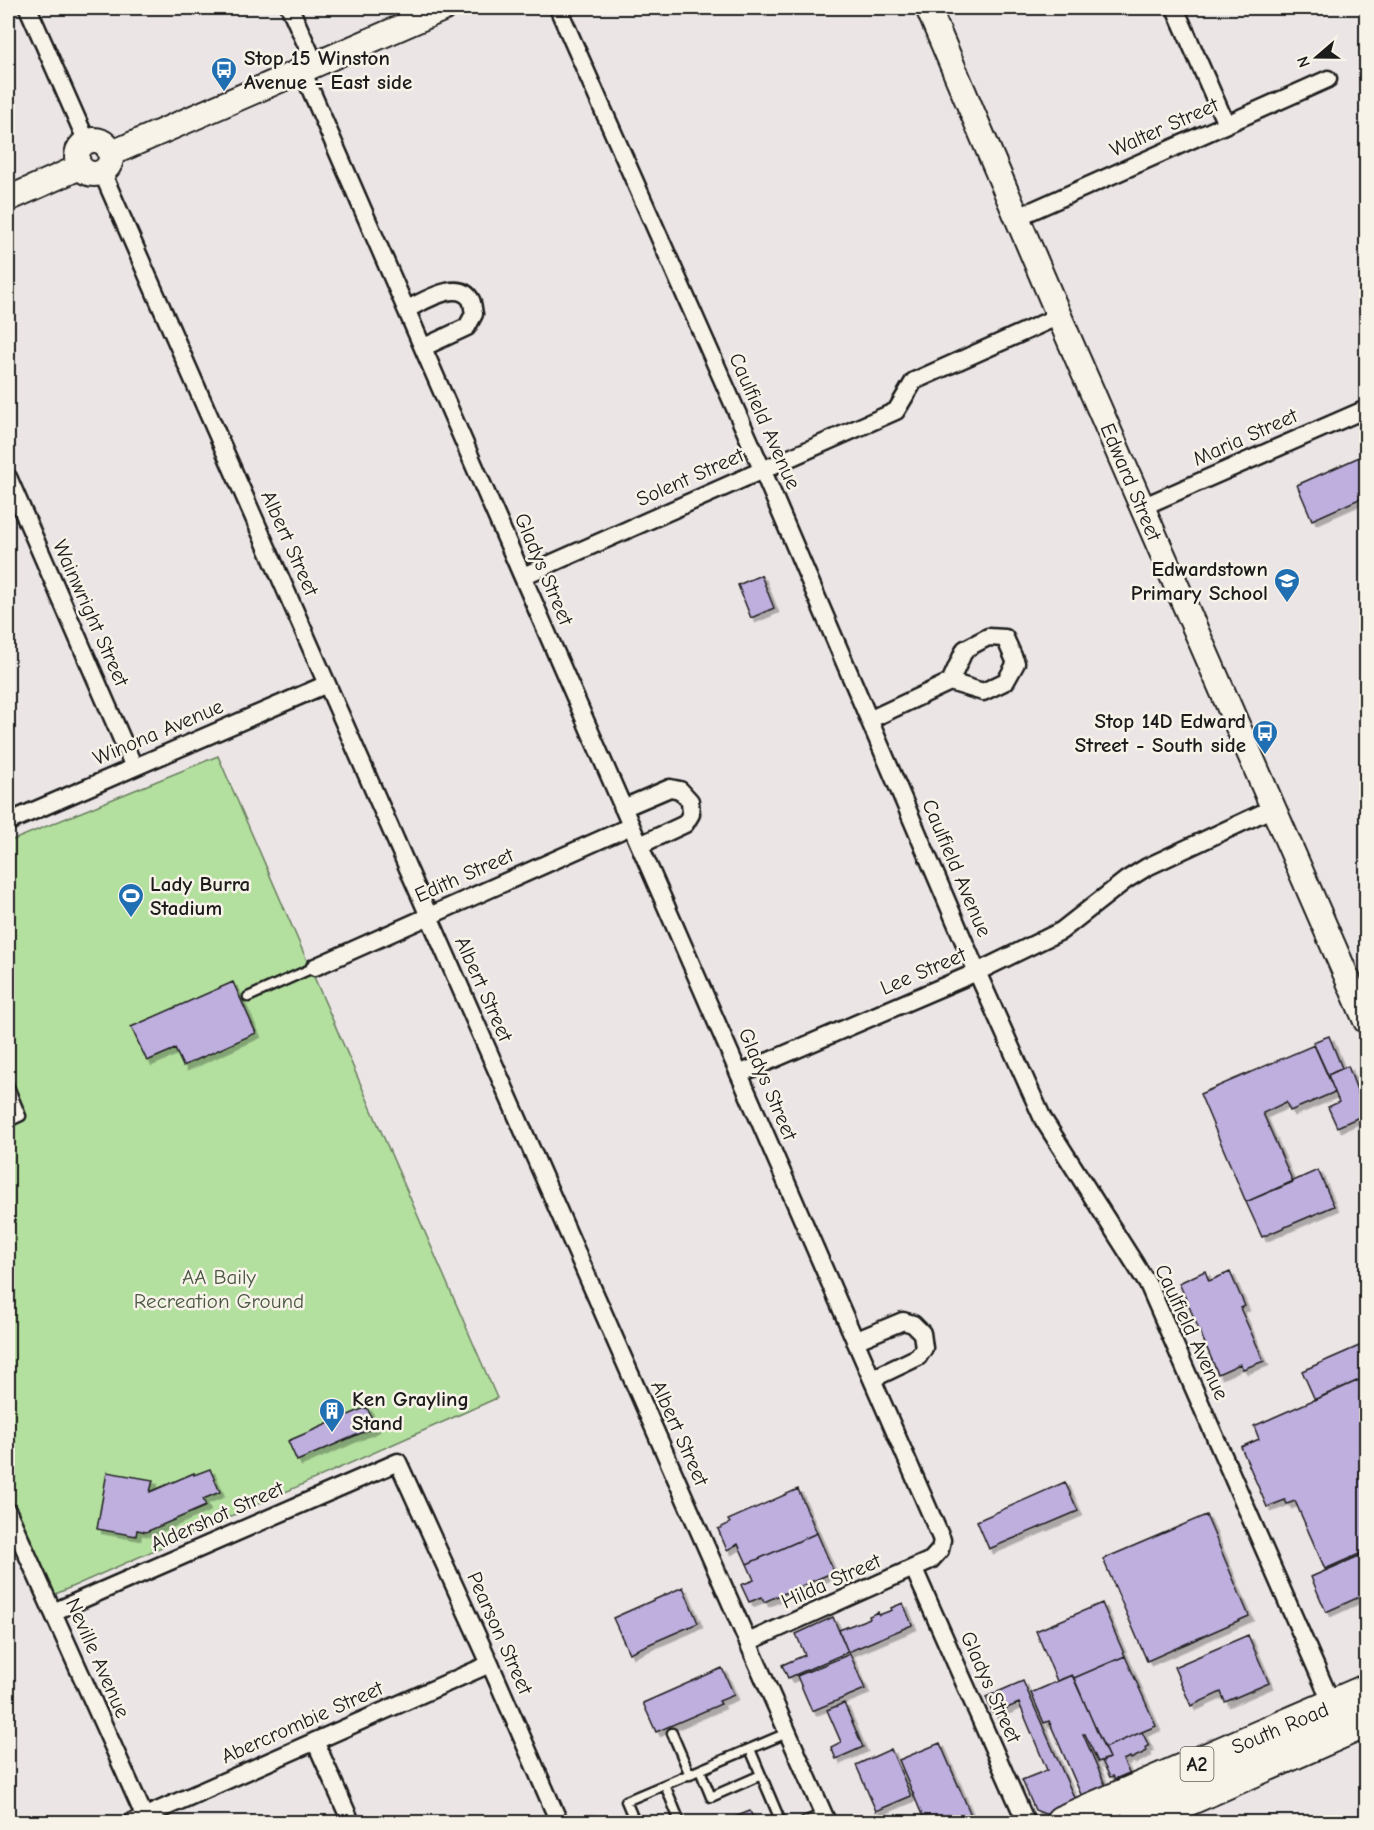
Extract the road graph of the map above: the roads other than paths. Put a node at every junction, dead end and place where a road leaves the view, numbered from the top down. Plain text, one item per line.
1 (28, 8) edge
2 (290, 8) edge
3 (445, 8) edge
4 (558, 8) edge
5 (928, 8) edge
6 (1175, 8) edge
7 (308, 67) junction
8 (1328, 79) dead end
9 (1226, 124) junction
10 (87, 142) joint
11 (97, 164) junction
12 (8, 199) edge
13 (1018, 217) junction
14 (407, 309) junction
15 (1059, 315) junction
16 (424, 347) junction
17 (1366, 409) edge
18 (762, 469) junction
19 (8, 477) edge
20 (1142, 507) junction
21 (523, 576) junction
22 (950, 682) dead end
23 (327, 684) junction
24 (869, 720) junction
25 (134, 767) junction
26 (623, 808) junction
27 (1274, 808) junction
28 (8, 822) edge
29 (631, 826) junction
30 (640, 845) junction
31 (428, 916) junction
32 (315, 967) joint
33 (977, 972) junction
34 (248, 997) dead end
35 (1366, 1021) edge
36 (739, 1074) junction
37 (8, 1084) edge
38 (8, 1122) edge
39 (855, 1341) junction
40 (872, 1379) junction
41 (398, 1462) joint
42 (8, 1512) edge
43 (931, 1560) joint
44 (914, 1569) junction
45 (53, 1612) junction
46 (748, 1642) junction
47 (490, 1664) junction
48 (1366, 1691) edge
49 (1348, 1719) edge
50 (672, 1733) dead end
51 (788, 1733) junction
52 (315, 1741) junction
53 (750, 1749) junction
54 (700, 1770) junction
55 (690, 1774) junction
56 (761, 1775) junction
57 (665, 1785) junction
58 (339, 1796) junction
59 (825, 1818) edge
60 (141, 1821) edge
61 (336, 1822) edge
62 (351, 1822) edge
63 (559, 1822) edge
64 (587, 1822) edge
65 (592, 1822) edge
66 (635, 1822) edge
67 (680, 1822) edge
68 (781, 1822) edge
69 (804, 1822) edge
70 (1026, 1822) edge
71 (1062, 1822) edge
72 (1136, 1822) edge

1 - 10 street
2 - 7 street, Gladys Street
3 - 7 street
4 - 18 street, Caulfield Avenue
5 - 13 street, Edward Street
6 - 9 street
7 - 11 street
7 - 14 street, Gladys Street
8 - 9 street, Walter Street
9 - 13 street, Walter Street
10 - 11 street
11 - 12 street
11 - 23 street, Albert Street
13 - 15 street, Edward Street
14 - 16 street, Gladys Street
14 - 16 street
15 - 18 street, Solent Street
15 - 20 street, Edward Street
16 - 21 street, Gladys Street
17 - 20 street, Maria Street
18 - 21 street, Solent Street
18 - 24 street, Caulfield Avenue
19 - 25 street, Wainwright Street
20 - 27 street, Edward Street
21 - 26 street, Gladys Street
22 - 24 street
23 - 25 street, Winona Avenue
23 - 31 street, Albert Street
24 - 33 street, Caulfield Avenue
25 - 28 street, Winona Avenue
26 - 29 street, Gladys Street
26 - 30 street
27 - 33 street, Lee Street
27 - 35 street, Edward Street
29 - 30 street, Gladys Street
29 - 31 street, Edith Street
30 - 36 street, Gladys Street
31 - 32 street, Edith Street
31 - 46 street, Albert Street
32 - 34 lane
33 - 36 street, Lee Street
33 - 49 street, Caulfield Avenue
36 - 39 street, Gladys Street
37 - 38 lane
39 - 40 street, Gladys Street
39 - 40 street
40 - 43 street, Gladys Street
41 - 45 street, Aldershot Street
41 - 47 street, Pearson Street
42 - 45 street, Neville Avenue
43 - 44 street, Hilda Street
44 - 46 street, Hilda Street
44 - 70 street, Gladys Street
45 - 60 street, Neville Avenue
46 - 51 street, Albert Street
47 - 52 street, Abercrombie Street
47 - 63 street, Pearson Street
48 - 49 highway, South Road / A2
49 - 71 highway, South Road / A2
49 - 72 highway, South Road / A2
50 - 55 lane
51 - 53 lane
51 - 59 street, Albert Street
52 - 58 street
52 - 60 street, Abercrombie Street
53 - 54 lane
53 - 56 lane
54 - 55 lane
54 - 56 lane
55 - 57 lane
56 - 68 lane
57 - 66 lane
57 - 67 lane
58 - 61 street
58 - 62 street
59 - 69 lane
64 - 65 lane

